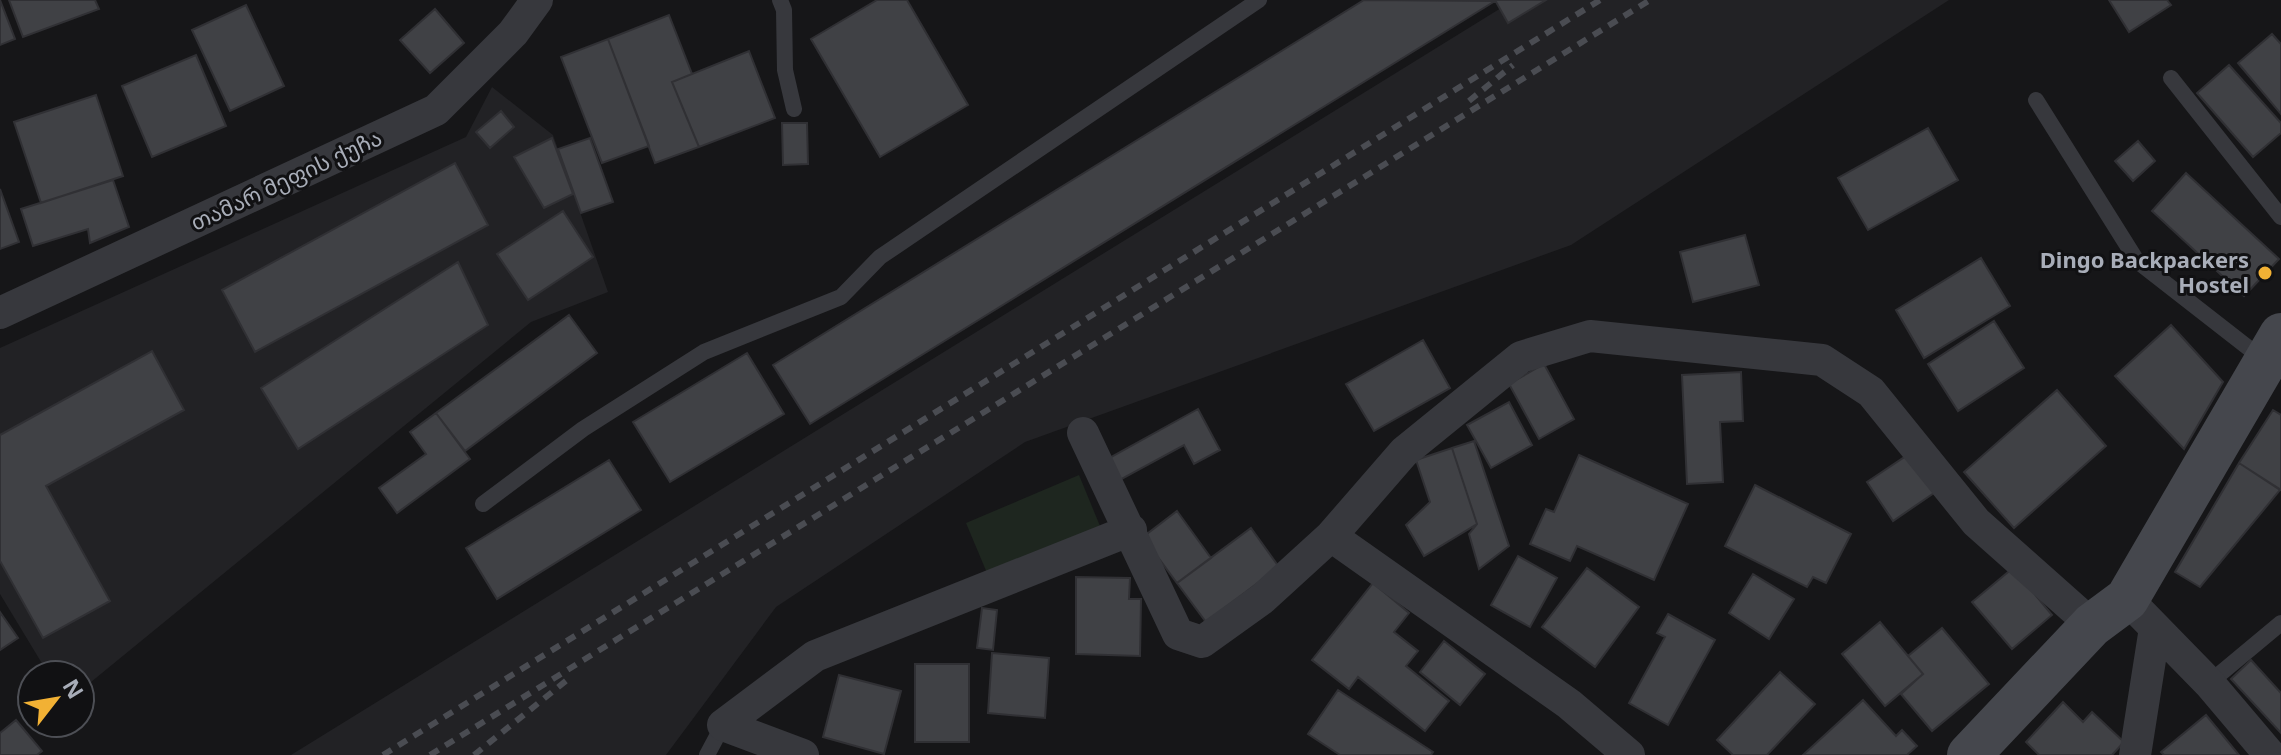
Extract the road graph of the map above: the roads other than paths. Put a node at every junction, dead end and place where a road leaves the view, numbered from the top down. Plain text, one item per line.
1 (537, 0) edge
2 (780, 0) edge
3 (1259, 0) edge
4 (2171, 78) dead end
5 (2036, 100) dead end
6 (794, 109) dead end
7 (2281, 217) edge
8 (0, 313) edge
9 (2273, 348) edge
10 (1083, 433) dead end
11 (483, 504) dead end
12 (1131, 530) junction
13 (1331, 536) junction
14 (2141, 613) junction
15 (2281, 623) edge
16 (2092, 625) junction
17 (2209, 683) junction
18 (723, 725) junction
19 (707, 755) edge
20 (803, 755) edge
21 (1629, 755) edge
22 (1969, 755) edge
23 (2135, 755) edge
24 (2270, 755) edge

1 - 8 street, თამარ მეფის ქუჩა
2 - 6 lane
3 - 11 lane
4 - 7 lane
5 - 9 lane
9 - 14 street
10 - 12 street
12 - 13 street
12 - 18 street
13 - 16 street
13 - 21 street
14 - 16 street
14 - 17 street
14 - 23 street
15 - 17 lane
16 - 22 street
17 - 24 street
18 - 19 lane
18 - 20 street

